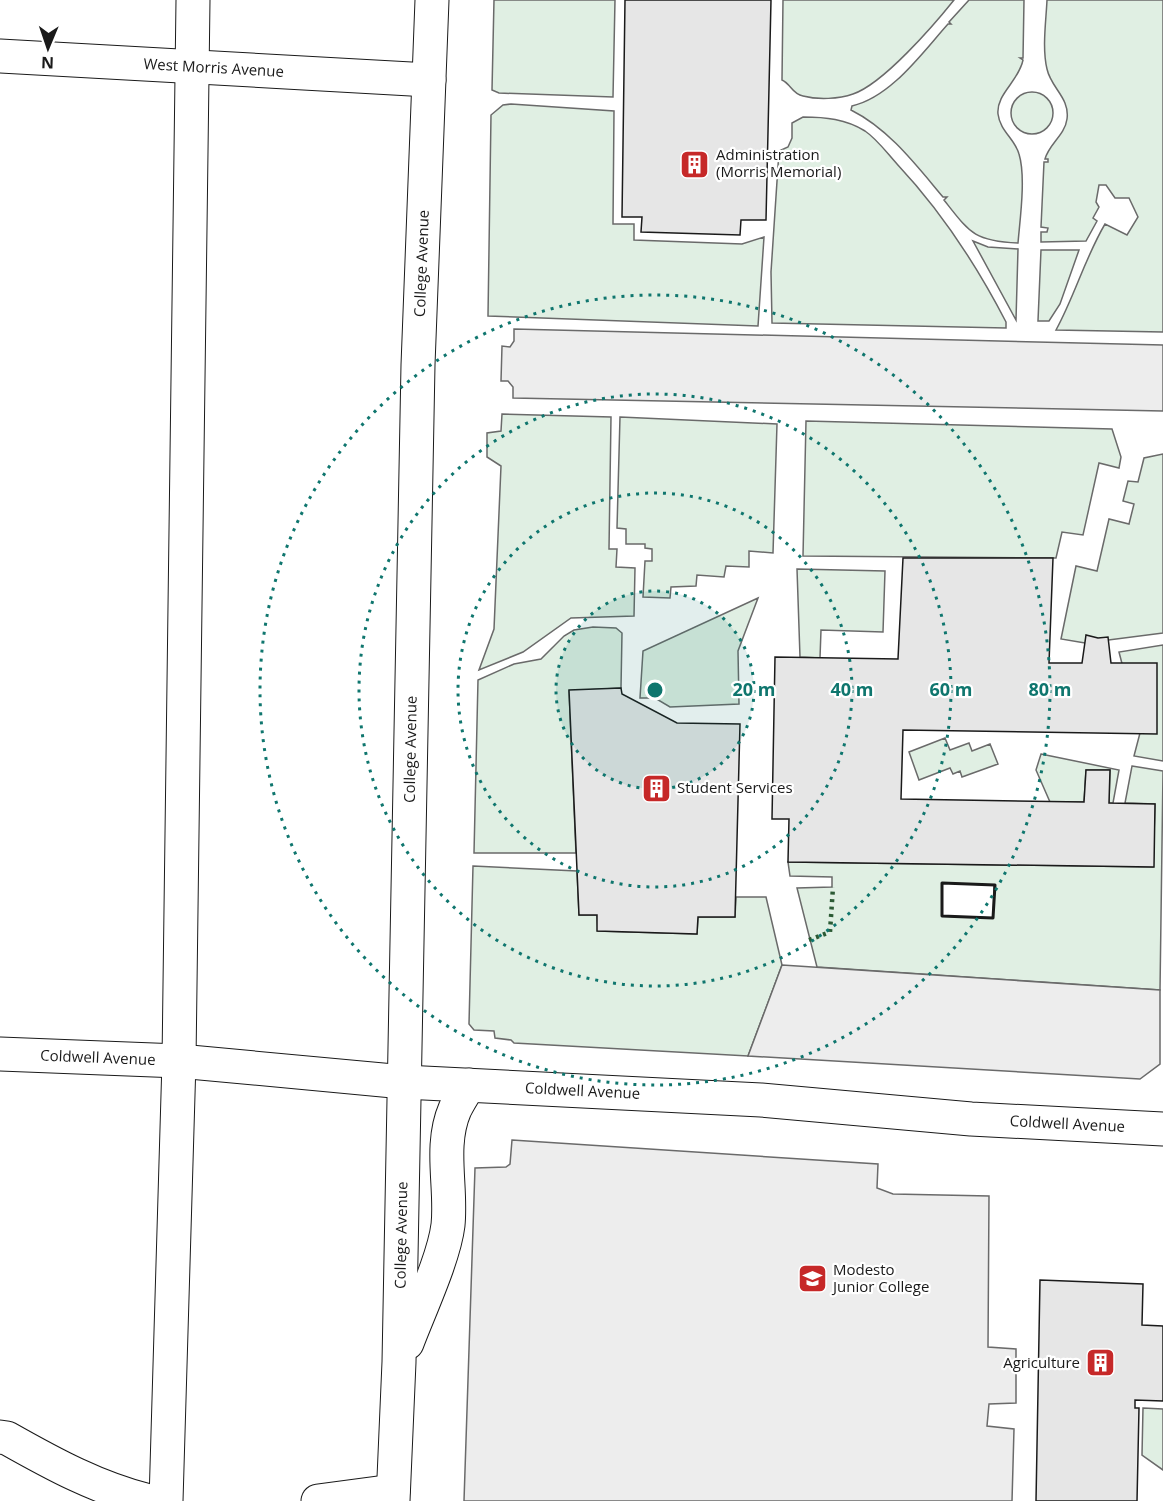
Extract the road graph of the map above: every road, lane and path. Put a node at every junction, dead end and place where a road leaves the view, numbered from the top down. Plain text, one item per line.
1 (193, 0) edge
2 (432, 0) edge
3 (0, 56) edge
4 (191, 68) junction
5 (429, 80) junction
6 (0, 1054) edge
7 (179, 1061) junction
8 (404, 1082) junction
9 (469, 1085) junction
10 (1163, 1130) edge
11 (399, 1362) junction
12 (2, 1434) edge
13 (393, 1496) edge
14 (149, 1501) edge
15 (166, 1501) edge
16 (318, 1501) edge

1 - 4 street
2 - 5 street, College Avenue
3 - 4 street, West Morris Avenue
4 - 5 street, West Morris Avenue
4 - 7 street
5 - 8 street, College Avenue
6 - 7 street, Coldwell Avenue
7 - 8 street, Coldwell Avenue
7 - 15 street
8 - 9 street, Coldwell Avenue
8 - 11 street, College Avenue
9 - 10 street, Coldwell Avenue
9 - 11 street
11 - 13 street, College Avenue
12 - 14 street
13 - 16 street

